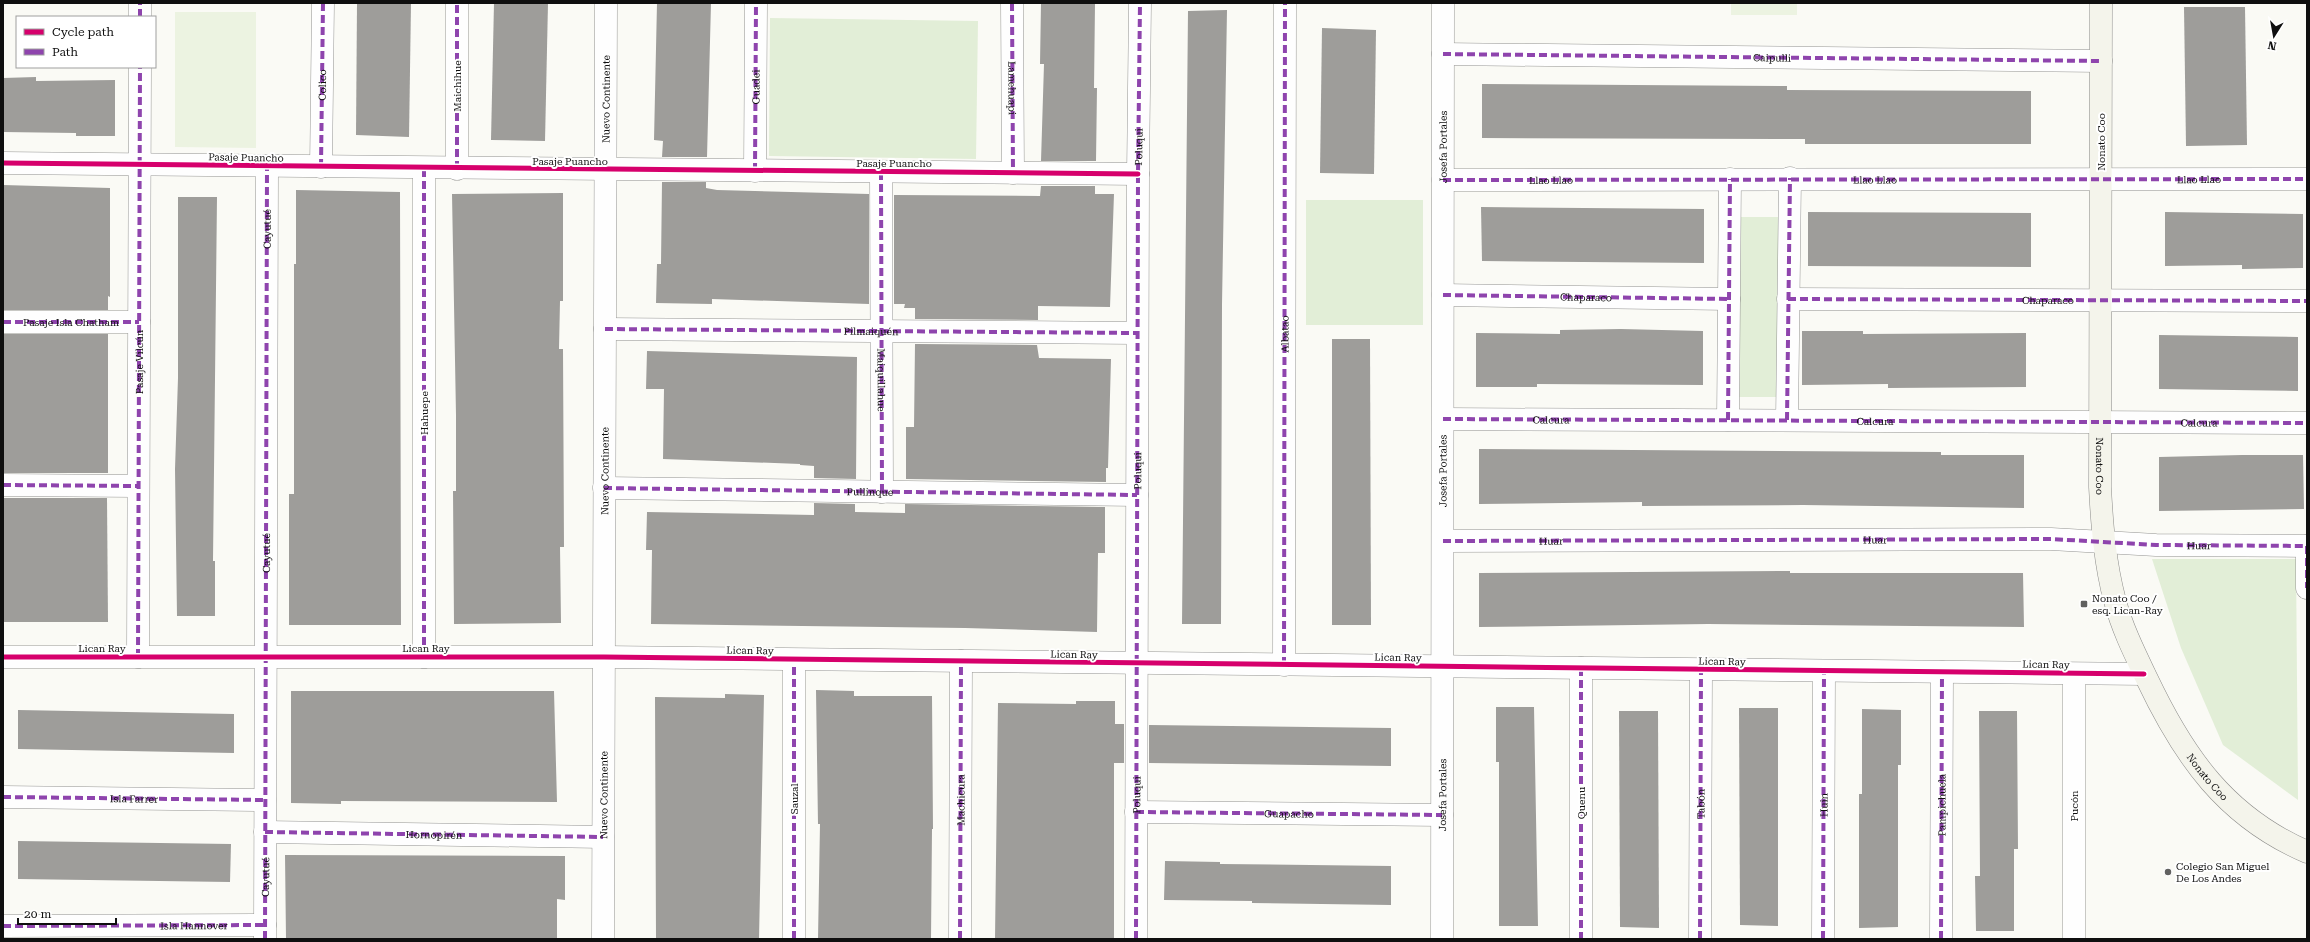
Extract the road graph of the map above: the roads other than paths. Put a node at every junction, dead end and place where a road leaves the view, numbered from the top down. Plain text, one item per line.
1 (140, 3) edge
2 (323, 3) edge
3 (457, 3) edge
4 (606, 3) edge
5 (756, 3) edge
6 (1012, 3) edge
7 (1140, 3) edge
8 (1285, 3) edge
9 (1444, 3) edge
10 (2101, 3) edge
11 (140, 16) edge
12 (1444, 54) junction
13 (2101, 61) junction
14 (140, 68) edge
15 (3, 163) edge
16 (139, 164) junction
17 (267, 166) junction
18 (321, 167) junction
19 (424, 169) junction
20 (457, 169) junction
21 (605, 170) junction
22 (755, 171) junction
23 (881, 172) junction
24 (1013, 173) junction
25 (1138, 174) junction
26 (1790, 178) junction
27 (2101, 178) junction
28 (1730, 179) junction
29 (2307, 179) edge
30 (1443, 180) junction
31 (1443, 295) junction
32 (1730, 299) junction
33 (1788, 299) junction
34 (2100, 300) junction
35 (2307, 301) edge
36 (3, 322) edge
37 (139, 322) junction
38 (605, 329) junction
39 (882, 331) junction
40 (1137, 333) junction
41 (1443, 419) junction
42 (1728, 420) junction
43 (1787, 420) junction
44 (2100, 422) junction
45 (2307, 423) edge
46 (3, 485) edge
47 (138, 486) junction
48 (604, 488) junction
49 (882, 492) junction
50 (1137, 496) junction
51 (1443, 541) junction
52 (2104, 542) junction
53 (2307, 546) edge
54 (2307, 588) edge
55 (3, 657) edge
56 (138, 657) junction
57 (266, 657) junction
58 (424, 657) junction
59 (604, 658) junction
60 (794, 660) junction
61 (961, 661) junction
62 (1136, 663) junction
63 (1284, 665) junction
64 (1442, 667) junction
65 (1581, 668) junction
66 (1701, 669) junction
67 (1824, 671) junction
68 (1942, 672) junction
69 (2074, 674) junction
70 (2144, 674) junction
71 (3, 797) edge
72 (265, 800) junction
73 (1136, 812) junction
74 (1442, 815) junction
75 (265, 832) junction
76 (603, 837) junction
77 (2307, 852) edge
78 (3, 926) edge
79 (265, 932) edge
80 (603, 939) edge
81 (794, 939) edge
82 (960, 939) edge
83 (1136, 939) edge
84 (1442, 939) edge
85 (1581, 939) edge
86 (1700, 939) edge
87 (1823, 939) edge
88 (1941, 939) edge
89 (2074, 939) edge

1 - 11 street
2 - 18 street, Colico
3 - 20 street, Maichihue
4 - 21 street, Nuevo Continente
5 - 22 street, Guadei
6 - 24 street, Lamehuapi
7 - 25 street, Poluqui
8 - 63 street, Albatao
9 - 12 street, Josefa Portales
10 - 13 main road, Nonato Coo
12 - 13 street, Caipulli
12 - 30 street, Josefa Portales
13 - 27 main road, Nonato Coo
14 - 16 street, Pasaje Vilcún
15 - 16 street, Pasaje Puancho
16 - 17 street, Pasaje Puancho
16 - 37 street, Pasaje Vilcún
17 - 18 street, Pasaje Puancho
17 - 57 street, Cayutué
18 - 19 street, Pasaje Puancho
19 - 20 street, Pasaje Puancho
19 - 58 street, Hahuepe
20 - 21 street, Pasaje Puancho
21 - 22 street, Pasaje Puancho
21 - 38 street, Nuevo Continente
22 - 23 street, Pasaje Puancho
23 - 24 street, Pasaje Puancho
23 - 39 street, Maiquillahue
24 - 25 street, Pasaje Puancho
25 - 40 street, Poluqui
26 - 27 street, Llao Llao
26 - 28 street, Llao Llao
26 - 33 street
27 - 29 street, Llao Llao
27 - 34 main road, Nonato Coo
28 - 30 street, Llao Llao
28 - 32 street
30 - 31 street, Josefa Portales
31 - 32 street, Chaparaco
31 - 41 street, Josefa Portales
32 - 42 street
33 - 34 street, Chaparaco
33 - 43 street
34 - 35 street, Chaparaco
34 - 44 main road, Nonato Coo
36 - 37 street, Pasaje Isla Chatham
37 - 47 street, Pasaje Vilcún
38 - 39 street, Pilmaiquén
38 - 48 street, Nuevo Continente
39 - 40 street, Pilmaiquén
39 - 49 street, Maiquillahue
40 - 50 street, Poluqui
41 - 42 street, Calcura
41 - 51 street, Josefa Portales
42 - 43 street, Calcura
43 - 44 street, Calcura
44 - 45 street, Calcura
44 - 52 main road, Nonato Coo
46 - 47 street
47 - 56 street, Pasaje Vilcún
48 - 49 street, Pullinque
48 - 59 street, Nuevo Continente
49 - 50 street, Pullinque
50 - 62 street, Poluqui
51 - 52 street, Huar
51 - 64 street, Josefa Portales
52 - 53 street, Huar
52 - 70 main road, Nonato Coo
53 - 54 street
55 - 56 street, Lican Ray
56 - 57 street, Lican Ray
57 - 58 street, Lican Ray
57 - 72 street, Cayutué
58 - 59 street, Lican Ray
59 - 60 street, Lican Ray
59 - 76 street, Nuevo Continente
60 - 61 street, Lican Ray
60 - 81 street, Sauzal
61 - 62 street, Lican Ray
61 - 82 street, Machicura
62 - 63 street, Lican Ray
62 - 73 street, Poluqui
63 - 64 street, Lican Ray
64 - 65 street, Lican Ray
64 - 74 street, Josefa Portales
65 - 66 street, Lican Ray
65 - 85 street, Quenu
66 - 67 street, Lican Ray
66 - 86 street, Tabón
67 - 68 street, Lican Ray
67 - 87 street, Huin
68 - 69 street, Lican Ray
68 - 88 street, Pampichuela
69 - 70 street, Lican Ray
69 - 89 street, Pucón
70 - 77 main road, Nonato Coo
71 - 72 street, Isla Farrer
72 - 75 street, Cayutué
73 - 74 street, Guapacho
73 - 83 street, Poluqui
74 - 84 street, Josefa Portales
75 - 76 street, Hornopirén
75 - 79 street, Cayutué
76 - 80 street, Nuevo Continente
78 - 79 street, Isla Hannover

